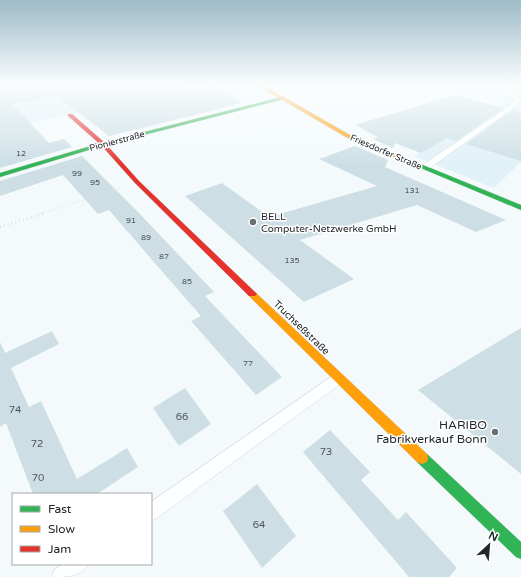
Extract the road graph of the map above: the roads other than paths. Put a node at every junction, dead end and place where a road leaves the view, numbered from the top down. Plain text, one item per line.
1 (232, 111) edge
2 (304, 111) edge
3 (506, 111) edge
4 (70, 115) dead end
5 (103, 144) junction
6 (424, 168) junction
7 (0, 175) edge
8 (521, 208) edge
9 (338, 378) junction
10 (152, 511) edge
11 (521, 552) edge
12 (78, 565) edge
13 (61, 577) edge

1 - 5 street, Pionierstraße
2 - 6 street, Friesdorfer Straße
3 - 6 lane
4 - 5 street, Truchseßstraße
5 - 7 street, Pionierstraße
5 - 9 street, Truchseßstraße
6 - 8 street, Friesdorfer Straße
9 - 10 lane
9 - 11 street, Truchseßstraße
12 - 13 lane

